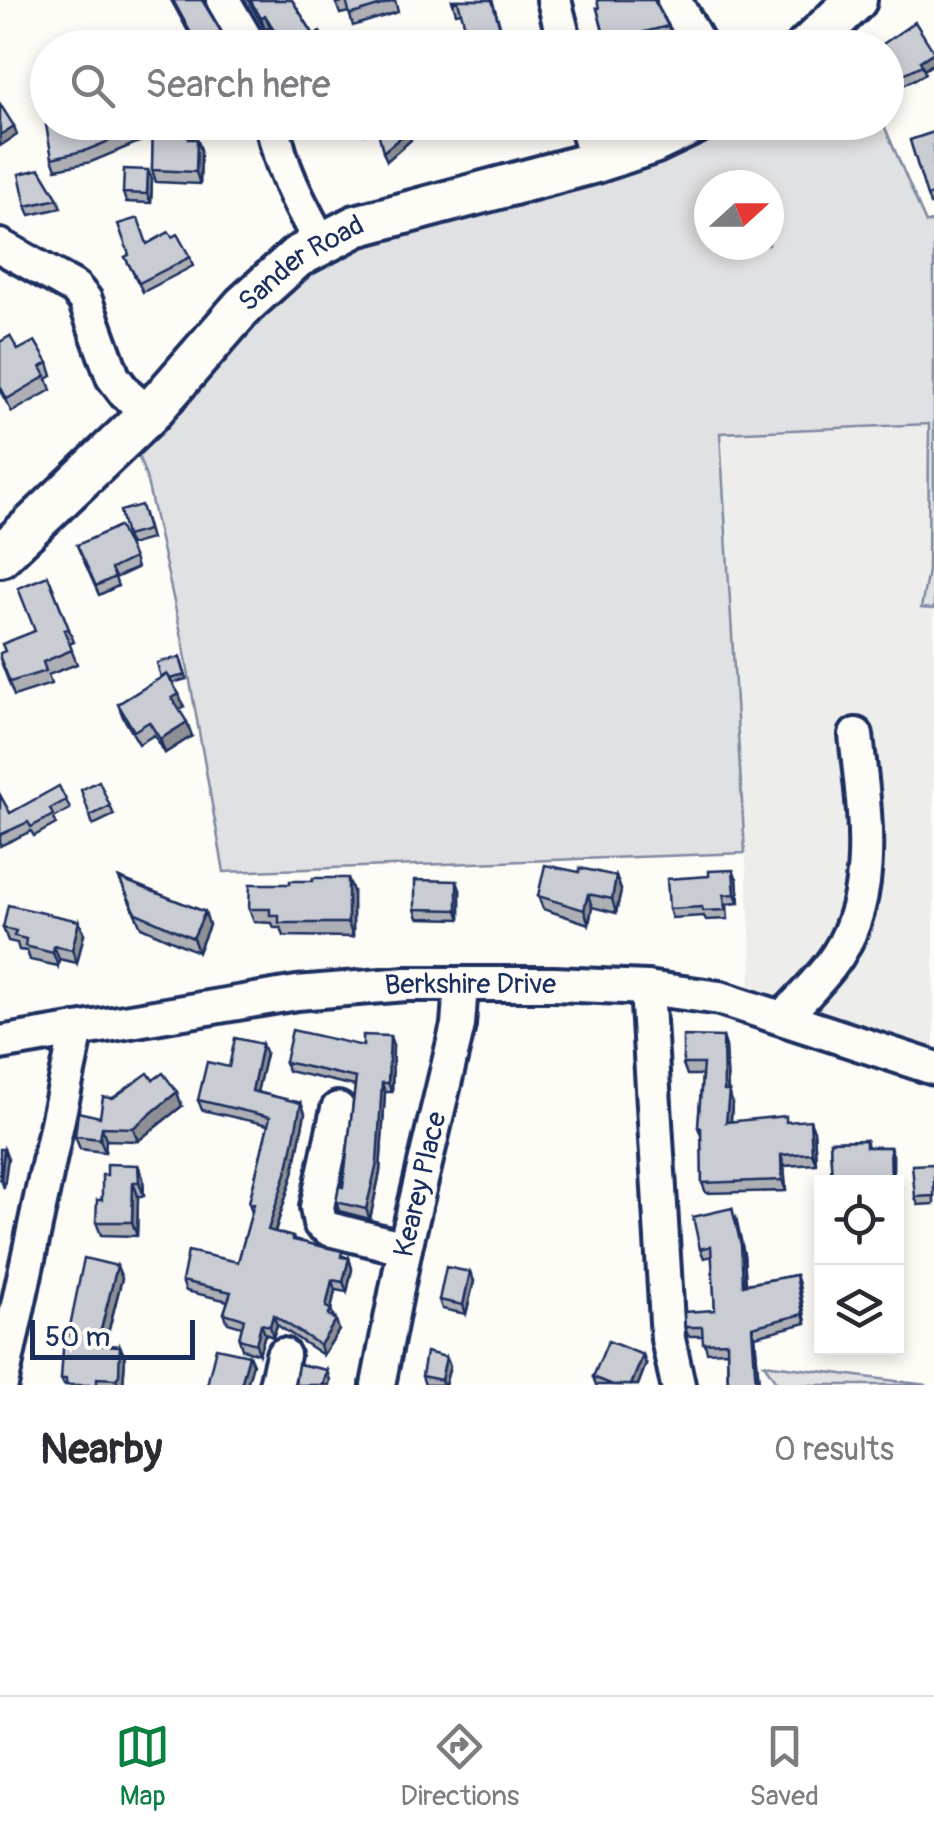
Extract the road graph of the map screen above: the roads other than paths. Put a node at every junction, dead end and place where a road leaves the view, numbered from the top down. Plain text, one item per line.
1 (224, 0) edge
2 (554, 0) edge
3 (674, 0) edge
4 (840, 5) edge
5 (241, 30) edge
6 (562, 30) edge
7 (691, 30) edge
8 (820, 30) edge
9 (275, 140) edge
10 (590, 140) edge
11 (659, 140) edge
12 (596, 162) junction
13 (321, 243) junction
14 (0, 246) edge
15 (149, 414) junction
16 (0, 556) edge
17 (856, 735) dead end
18 (461, 985) junction
19 (647, 988) junction
20 (784, 1017) junction
21 (77, 1030) junction
22 (0, 1042) edge
23 (934, 1068) edge
24 (338, 1109) dead end
25 (405, 1248) junction
26 (1, 1385) edge
27 (378, 1385) edge
28 (678, 1385) edge

1 - 5 street
2 - 6 street
3 - 7 street
4 - 8 main road
9 - 13 street
10 - 12 street
11 - 12 main road, Sander Road
12 - 13 main road, Sander Road
13 - 15 main road, Sander Road
14 - 15 street
15 - 16 main road, Sander Road
17 - 20 street
18 - 19 street, Berkshire Drive
18 - 21 street, Berkshire Drive
18 - 25 street, Kearey Place
19 - 20 street, Berkshire Drive
19 - 28 street
20 - 23 street, Berkshire Drive
21 - 22 street, Berkshire Drive
21 - 26 street
24 - 25 street
25 - 27 street, Kearey Place

